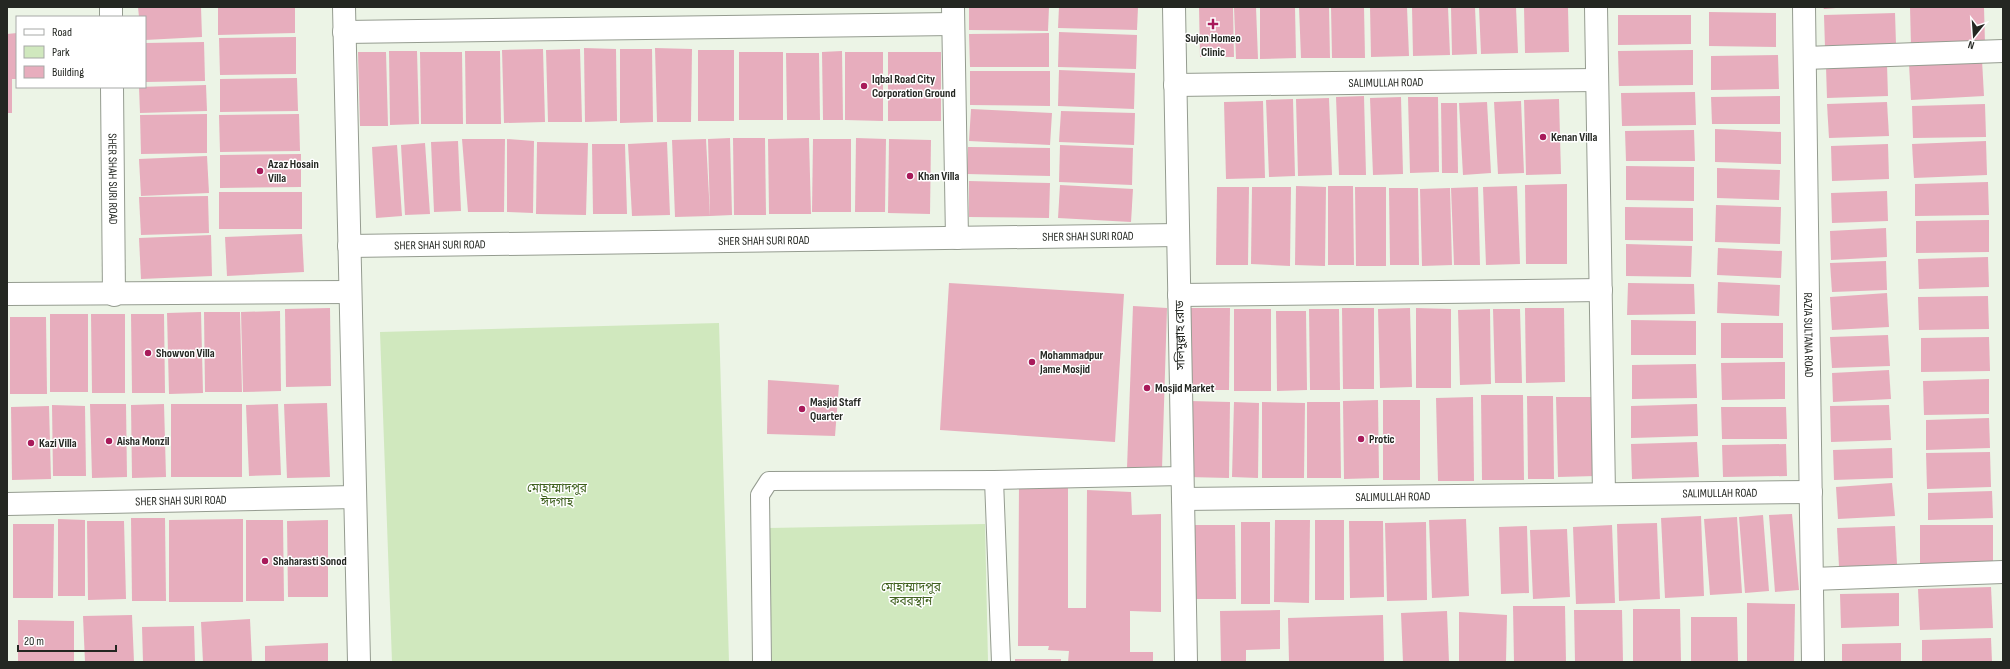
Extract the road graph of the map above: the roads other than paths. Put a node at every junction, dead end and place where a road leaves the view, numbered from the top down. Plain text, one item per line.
1 (344, 7) edge
2 (1174, 7) edge
3 (1596, 7) edge
4 (1804, 7) edge
5 (953, 16) edge
6 (344, 32) junction
7 (2003, 51) edge
8 (1805, 58) junction
9 (1597, 80) junction
10 (1175, 85) junction
11 (112, 88) edge
12 (1178, 235) junction
13 (957, 238) junction
14 (349, 246) junction
15 (1601, 290) junction
16 (350, 292) junction
17 (7, 294) edge
18 (114, 295) junction
19 (1179, 295) junction
20 (1182, 476) junction
21 (994, 480) junction
22 (1811, 492) junction
23 (1604, 494) junction
24 (355, 497) junction
25 (1183, 499) junction
26 (7, 504) edge
27 (2003, 572) edge
28 (1812, 579) junction
29 (359, 662) edge
30 (762, 662) edge
31 (1001, 662) edge
32 (1186, 662) edge
33 (1813, 662) edge

1 - 6 street
2 - 10 street, সলিমুল্লাহ রোড
3 - 9 street
4 - 8 street, RAZIA SULTANA ROAD
5 - 6 street
5 - 13 street
6 - 14 street
7 - 8 street
8 - 22 street, RAZIA SULTANA ROAD
9 - 10 street, SALIMULLAH ROAD
9 - 15 street
10 - 12 street, সলিমুল্লাহ রোড
11 - 18 street, SHER SHAH SURI ROAD
12 - 13 street, SHER SHAH SURI ROAD
12 - 19 street, সলিমুল্লাহ রোড
13 - 14 street, SHER SHAH SURI ROAD
14 - 16 street
15 - 19 street
15 - 23 street
16 - 18 street
16 - 24 street
17 - 18 street
19 - 20 street, সলিমুল্লাহ রোড
20 - 21 lane
20 - 25 street, সলিমুল্লাহ রোড
21 - 30 lane
21 - 31 lane
22 - 23 street, SALIMULLAH ROAD
22 - 28 street, RAZIA SULTANA ROAD
23 - 25 street, SALIMULLAH ROAD
24 - 26 street, SHER SHAH SURI ROAD
24 - 29 street
25 - 32 street, সলিমুল্লাহ রোড
27 - 28 street
28 - 33 street, RAZIA SULTANA ROAD

